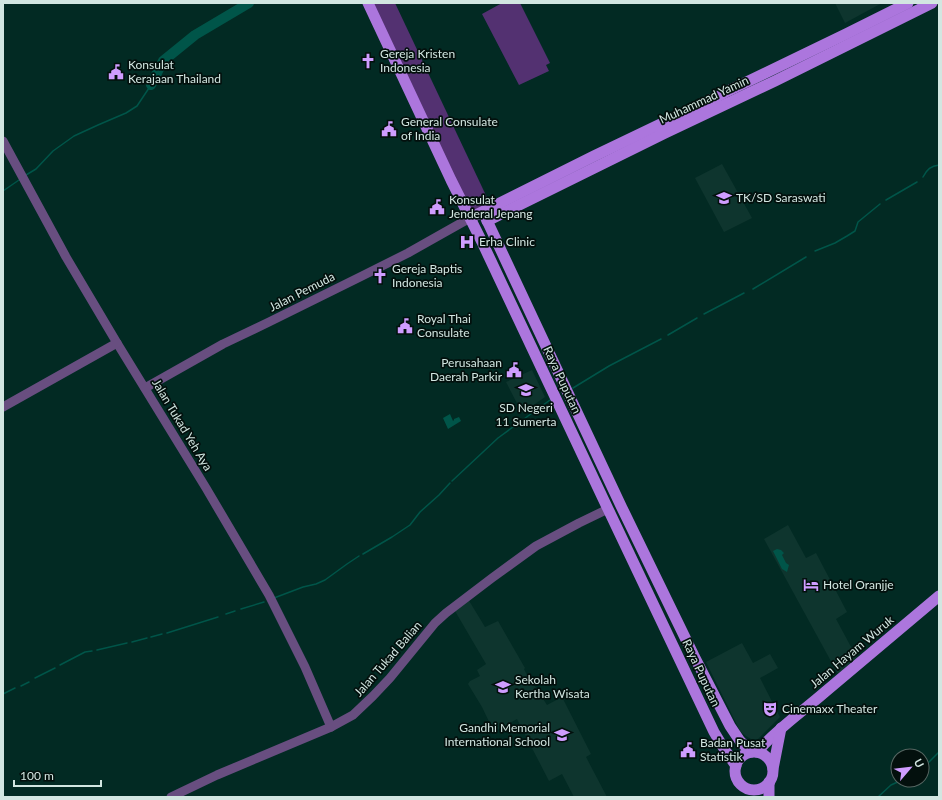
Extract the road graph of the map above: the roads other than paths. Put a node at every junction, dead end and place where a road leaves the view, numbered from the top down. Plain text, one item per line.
1 (368, 3) edge
2 (908, 3) edge
3 (932, 3) edge
4 (857, 35) junction
5 (3, 141) edge
6 (485, 216) junction
7 (470, 218) junction
8 (514, 278) junction
9 (502, 284) junction
10 (117, 343) junction
11 (145, 388) junction
12 (3, 407) edge
13 (595, 452) junction
14 (584, 458) junction
15 (608, 509) junction
16 (939, 596) edge
17 (331, 727) junction
18 (781, 728) junction
19 (754, 752) junction
20 (736, 766) junction
21 (773, 770) junction
22 (769, 782) junction
23 (743, 786) junction
24 (171, 797) edge
25 (749, 797) edge
26 (769, 797) edge

1 - 7 main road, Raya Puputan
2 - 4 main road, Muhammad Yamin
3 - 4 main road, Muhammad Yamin
4 - 6 main road, Muhammad Yamin
5 - 10 street, Jalan Tukad Yeh Aya
6 - 7 main road, Muhammad Yamin
6 - 8 main road, Raya Puputan
7 - 9 main road, Raya Puputan
7 - 11 street, Jalan Pemuda
8 - 9 main road
8 - 13 main road, Raya Puputan
9 - 14 main road, Raya Puputan
10 - 11 street, Jalan Tukad Yeh Aya
10 - 12 street
11 - 17 street, Jalan Tukad Yeh Aya
13 - 14 main road
13 - 19 main road, Raya Puputan
14 - 15 main road, Raya Puputan
15 - 17 street, Jalan Tukad Balian
15 - 20 main road, Raya Puputan
16 - 18 main road, Jalan Hayam Wuruk
17 - 24 street, Jalan Tukad Balian
18 - 19 main road, Jalan Hayam Wuruk
18 - 21 main road
19 - 20 main road
19 - 21 main road
20 - 23 main road
21 - 22 main road
22 - 23 main road
22 - 26 main road
23 - 25 main road

